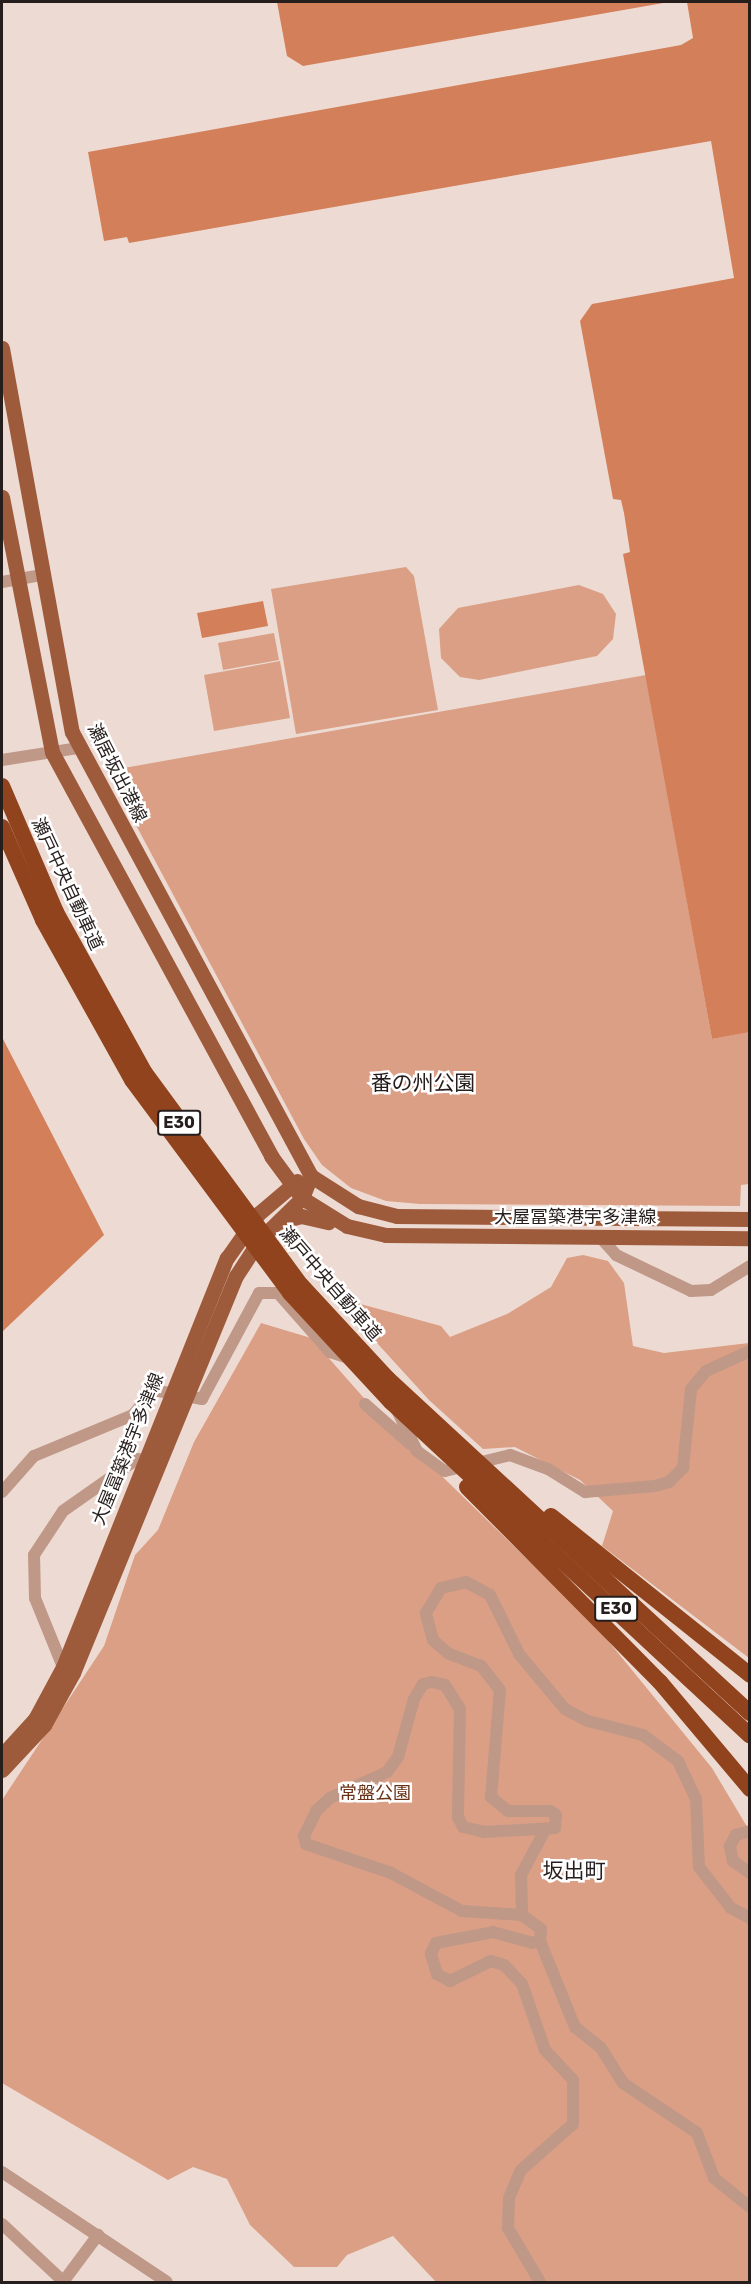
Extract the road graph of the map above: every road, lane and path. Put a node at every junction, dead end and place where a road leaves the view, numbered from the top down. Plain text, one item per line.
1 (2, 348) edge
2 (2, 497) edge
3 (42, 575) junction
4 (9, 581) edge
5 (79, 748) junction
6 (52, 752) junction
7 (2, 760) edge
8 (2, 786) edge
9 (2, 827) edge
10 (311, 1176) junction
11 (290, 1184) junction
12 (302, 1198) junction
13 (512, 1217) junction
14 (750, 1220) edge
15 (270, 1227) junction
16 (386, 1235) junction
17 (512, 1236) junction
18 (600, 1237) junction
19 (750, 1238) edge
20 (750, 1266) edge
21 (750, 1351) edge
22 (178, 1393) junction
23 (365, 1404) dead end
24 (417, 1451) junction
25 (145, 1460) junction
26 (486, 1482) junction
27 (2, 1492) edge
28 (110, 1565) junction
29 (68, 1670) junction
30 (750, 1675) edge
31 (750, 1713) edge
32 (750, 1736) edge
33 (4, 1752) edge
34 (2, 1770) edge
35 (750, 1789) edge
36 (750, 1831) edge
37 (544, 1832) junction
38 (750, 1873) edge
39 (522, 1915) junction
40 (748, 1921) edge
41 (540, 1941) junction
42 (2, 2172) edge
43 (750, 2207) edge
44 (2, 2224) edge
45 (98, 2235) junction
46 (161, 2281) edge
47 (64, 2282) edge
48 (540, 2283) edge

1 - 3 main road, 瀬居坂出港線
2 - 4 main road
3 - 4 street
3 - 5 main road, 瀬居坂出港線
4 - 6 main road
5 - 6 street
5 - 10 main road, 瀬居坂出港線
6 - 7 street
6 - 11 main road
8 - 26 highway, 瀬戸中央自動車道 / E30
9 - 26 highway, 瀬戸中央自動車道 / E30
10 - 11 main road, 大屋冨築港宇多津線
10 - 12 main road, 大屋冨築港宇多津線
10 - 13 main road, 大屋冨築港宇多津線
11 - 12 main road
11 - 22 main road, 大屋冨築港宇多津線
12 - 15 main road, 大屋冨築港宇多津線
12 - 16 main road, 大屋冨築港宇多津線
13 - 14 main road, 大屋冨築港宇多津線
13 - 17 main road
15 - 16 main road
15 - 22 main road, 大屋冨築港宇多津線
16 - 17 main road, 大屋冨築港宇多津線
17 - 18 main road, 大屋冨築港宇多津線
18 - 19 main road, 大屋冨築港宇多津線
18 - 20 street
21 - 24 street
22 - 24 street
22 - 25 main road, 大屋冨築港宇多津線
22 - 27 street
22 - 28 main road, 大屋冨築港宇多津線
23 - 24 street
25 - 28 main road, 大屋冨築港宇多津線
25 - 29 street
26 - 30 highway
26 - 31 highway, 瀬戸中央自動車道 / E30
26 - 32 highway, 瀬戸中央自動車道 / E30
26 - 35 highway
28 - 29 main road, 大屋冨築港宇多津線
29 - 33 main road, 大屋冨築港宇多津線
29 - 34 main road, 大屋冨築港宇多津線
36 - 38 street
37 - 39 street
37 - 39 street
37 - 40 street
39 - 41 street
41 - 43 street
41 - 48 street
42 - 45 street
44 - 47 street
45 - 46 street
45 - 47 street

